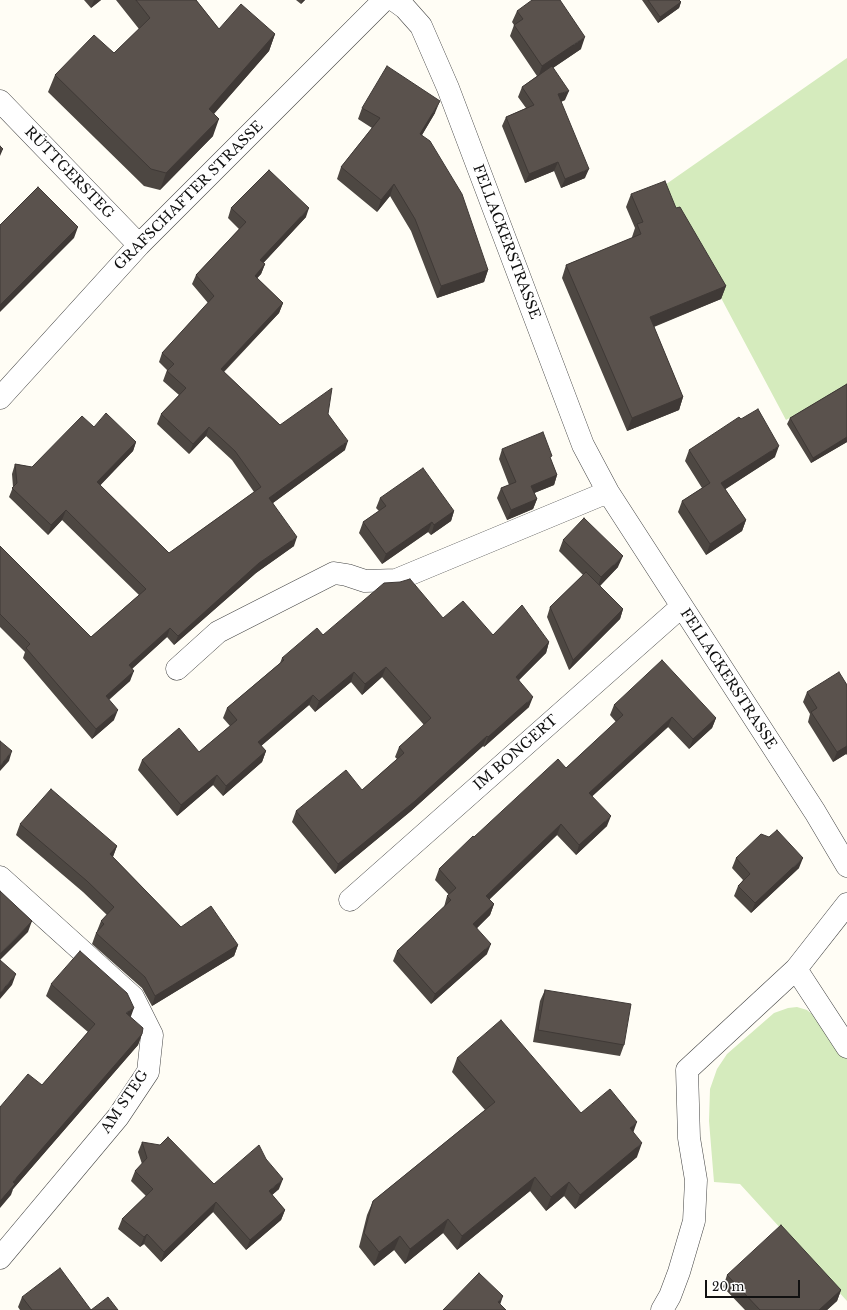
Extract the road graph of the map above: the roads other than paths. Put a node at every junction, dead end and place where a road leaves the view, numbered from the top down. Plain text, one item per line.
1 (384, 0) edge
2 (394, 0) edge
3 (0, 101) edge
4 (139, 245) junction
5 (0, 398) edge
6 (608, 492) junction
7 (681, 607) junction
8 (178, 669) dead end
9 (847, 866) edge
10 (0, 877) edge
11 (350, 900) dead end
12 (847, 904) edge
13 (796, 969) junction
14 (847, 1047) edge
15 (0, 1258) edge
16 (662, 1310) edge

1 - 4 street, GRAFSCHAFTER STRASSE
2 - 6 street, FELLACKERSTRASSE
3 - 4 street, RÜTTGERSTEG
4 - 5 street, GRAFSCHAFTER STRASSE
6 - 7 street, FELLACKERSTRASSE
6 - 8 street
7 - 9 street, FELLACKERSTRASSE
7 - 11 street, IM BONGERT
10 - 15 street, AM STEG
12 - 13 street
13 - 14 street
13 - 16 street

